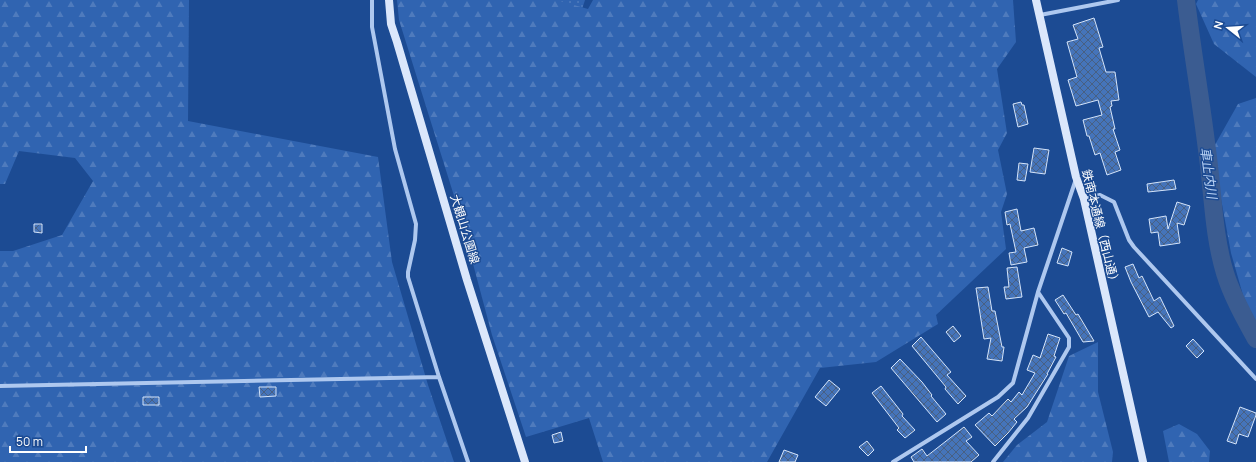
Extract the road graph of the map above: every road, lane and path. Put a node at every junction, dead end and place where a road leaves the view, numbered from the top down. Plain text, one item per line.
1 (372, 0) edge
2 (389, 0) edge
3 (1036, 0) edge
4 (1118, 0) edge
5 (1040, 15) junction
6 (1076, 177) junction
7 (1084, 199) junction
8 (1038, 292) junction
9 (439, 377) junction
10 (1256, 378) edge
11 (0, 386) edge
12 (468, 462) edge
13 (525, 462) edge
14 (893, 462) edge
15 (992, 462) edge
16 (1142, 462) edge

1 - 9 street
2 - 13 main road, 大観山公園線
3 - 5 main road, 鉄南本通線（西山通）
4 - 5 street
5 - 6 main road, 鉄南本通線（西山通）
6 - 7 main road, 鉄南本通線（西山通）
6 - 8 street
7 - 10 street
7 - 16 main road, 鉄南本通線（西山通）
8 - 14 street
8 - 15 street
9 - 11 street
9 - 12 street

